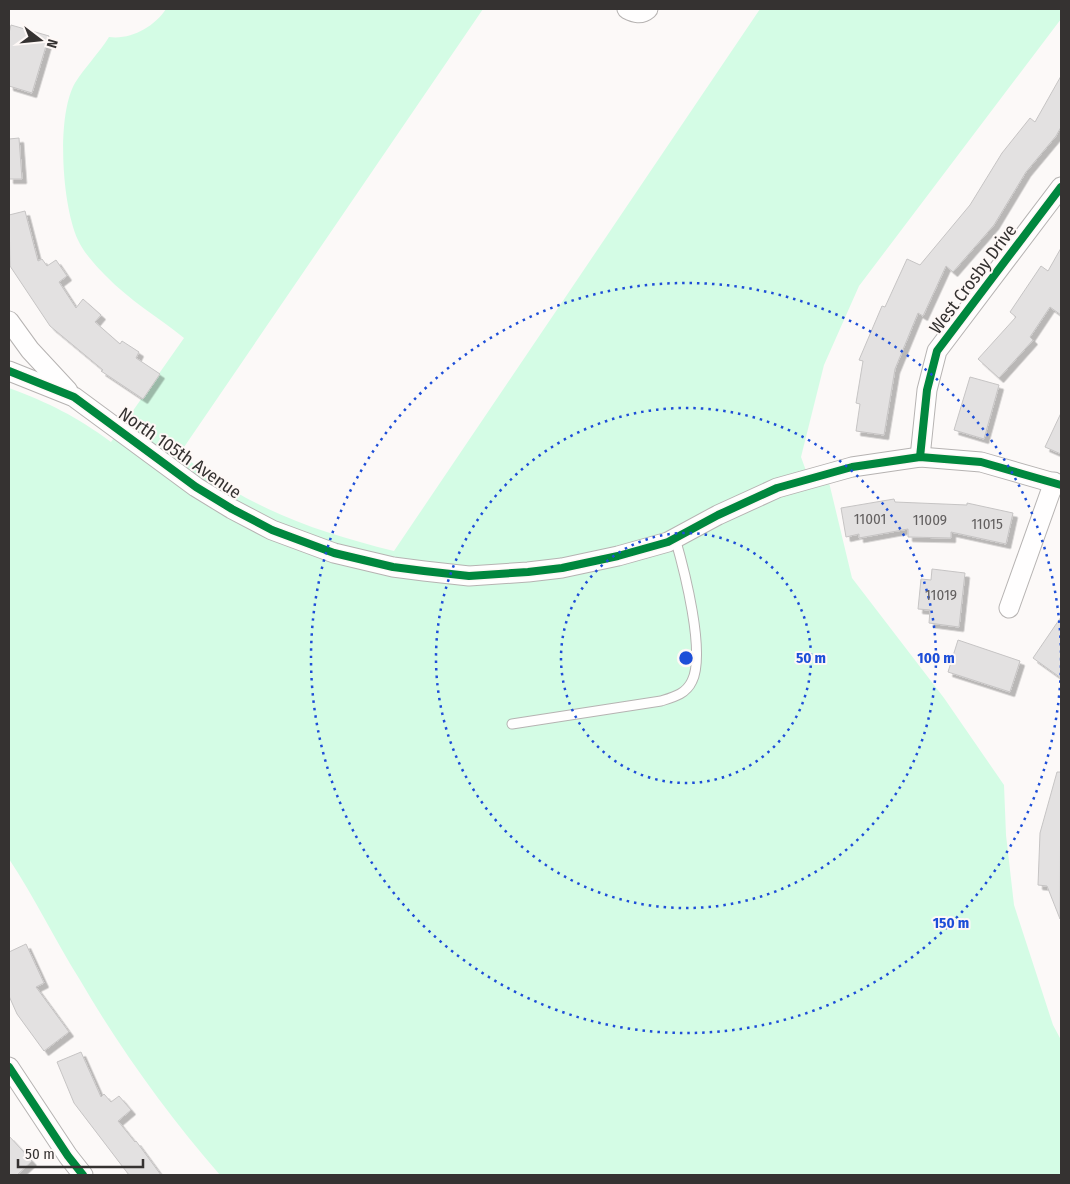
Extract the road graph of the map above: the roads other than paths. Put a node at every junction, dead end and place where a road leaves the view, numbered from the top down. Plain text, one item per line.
1 (627, 9) edge
2 (648, 9) edge
3 (1061, 187) edge
4 (9, 321) edge
5 (9, 372) edge
6 (74, 397) junction
7 (920, 457) junction
8 (1058, 484) edge
9 (675, 538) junction
10 (1009, 608) dead end
11 (512, 724) dead end
12 (9, 1067) edge
13 (83, 1175) edge

1 - 2 street
3 - 7 street, West Crosby Drive
4 - 6 street, North 105th Avenue
5 - 6 street, North 105th Avenue
6 - 9 street, North 105th Avenue
7 - 8 street, North 105th Avenue
7 - 9 street, North 105th Avenue
8 - 10 street, North 105th Avenue
9 - 11 lane
12 - 13 street

